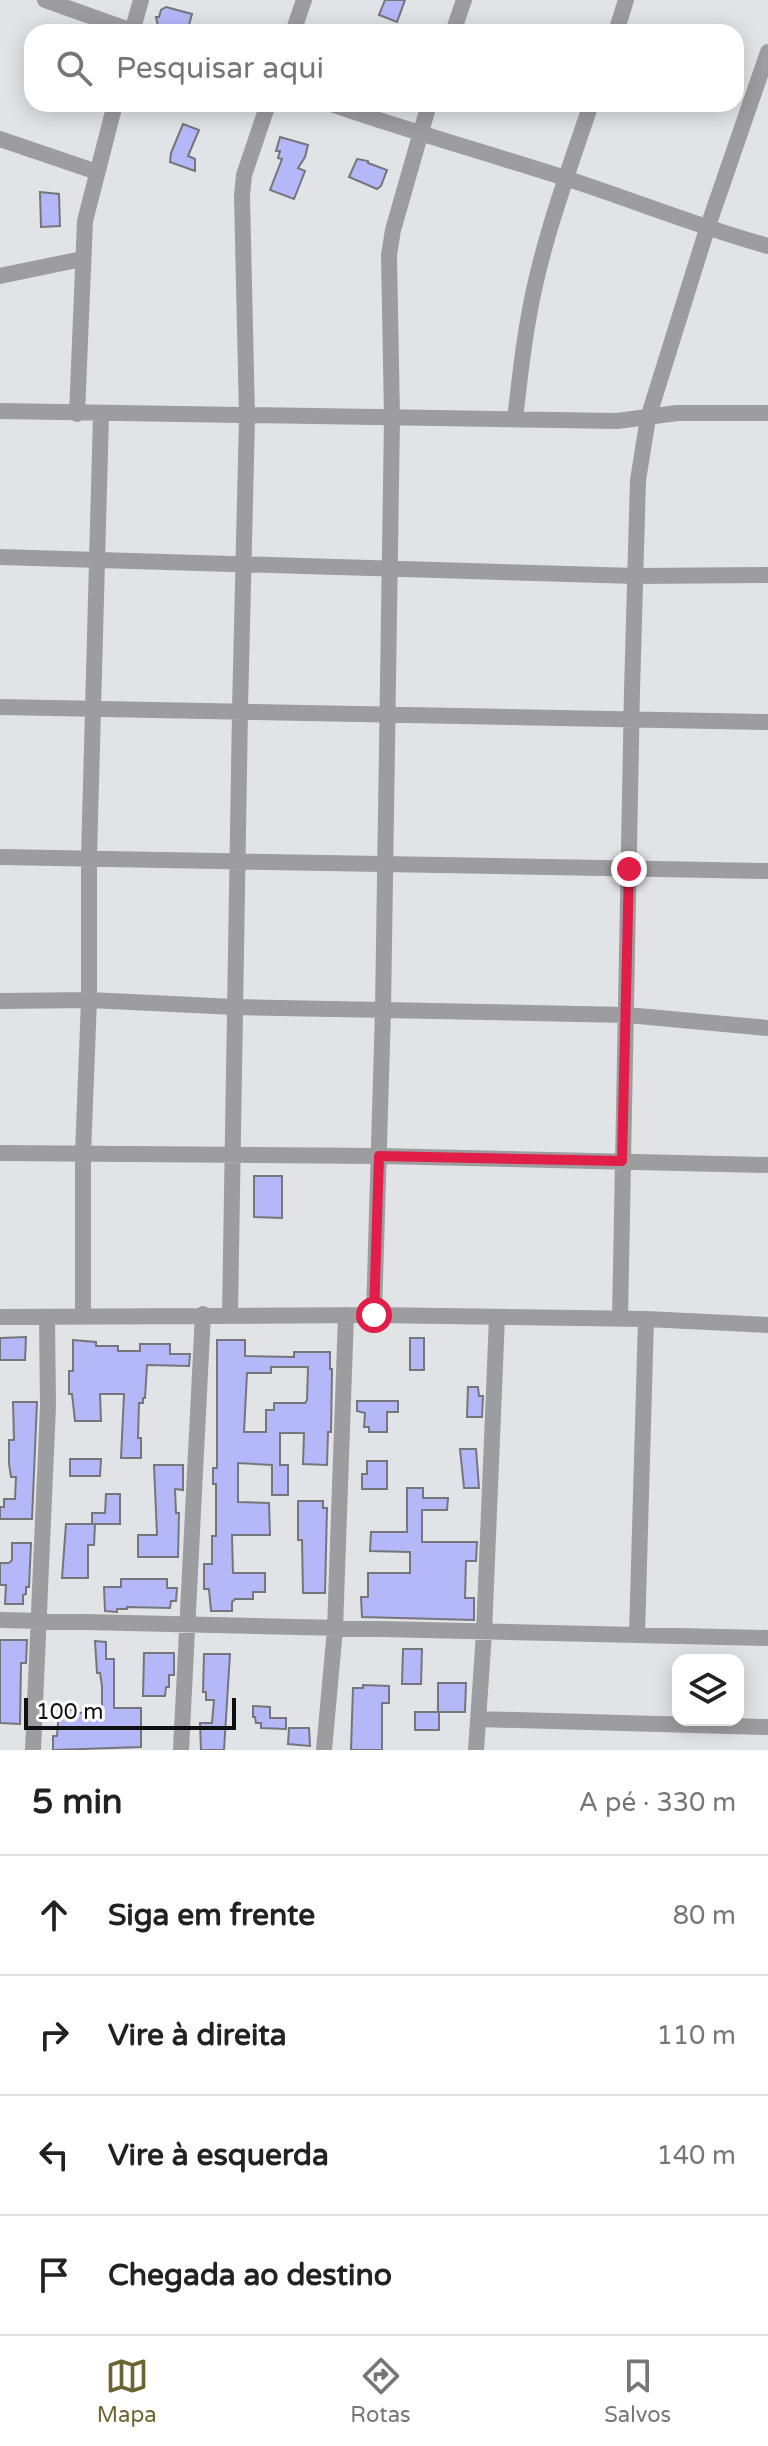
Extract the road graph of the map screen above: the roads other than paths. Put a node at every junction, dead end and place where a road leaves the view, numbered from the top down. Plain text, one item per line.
1 (45, 0) edge
2 (141, 0) edge
3 (304, 0) edge
4 (464, 0) edge
5 (626, 0) edge
6 (111, 24) edge
7 (135, 24) edge
8 (296, 24) edge
9 (456, 24) edge
10 (618, 24) edge
11 (768, 52) edge
12 (113, 112) edge
13 (265, 112) edge
14 (354, 112) edge
15 (426, 112) edge
16 (588, 112) edge
17 (419, 134) junction
18 (0, 139) edge
19 (97, 172) junction
20 (566, 178) junction
21 (707, 229) junction
22 (768, 246) edge
23 (82, 259) junction
24 (0, 276) edge
25 (0, 411) edge
26 (768, 413) edge
27 (77, 414) junction
28 (101, 414) junction
29 (247, 417) junction
30 (392, 418) junction
31 (648, 418) junction
32 (515, 419) junction
33 (0, 557) edge
34 (98, 562) junction
35 (244, 564) junction
36 (389, 568) junction
37 (768, 575) edge
38 (636, 576) junction
39 (0, 707) edge
40 (93, 709) junction
41 (240, 710) junction
42 (387, 714) junction
43 (632, 719) junction
44 (768, 722) edge
45 (0, 857) edge
46 (89, 857) junction
47 (238, 860) junction
48 (385, 862) junction
49 (629, 869) junction
50 (768, 871) edge
51 (89, 1000) junction
52 (0, 1001) edge
53 (235, 1007) junction
54 (383, 1010) junction
55 (627, 1015) junction
56 (768, 1028) edge
57 (0, 1153) edge
58 (83, 1154) junction
59 (232, 1155) junction
60 (379, 1156) junction
61 (622, 1161) junction
62 (768, 1165) edge
63 (203, 1314) junction
64 (230, 1314) junction
65 (346, 1315) junction
66 (374, 1315) junction
67 (0, 1317) edge
68 (47, 1317) junction
69 (83, 1317) junction
70 (497, 1317) junction
71 (620, 1319) junction
72 (646, 1319) junction
73 (768, 1325) edge
74 (0, 1620) edge
75 (38, 1620) junction
76 (188, 1624) junction
77 (335, 1629) junction
78 (484, 1633) junction
79 (637, 1635) junction
80 (768, 1638) edge
81 (478, 1719) junction
82 (768, 1727) edge
83 (33, 1750) edge
84 (181, 1750) edge
85 (324, 1750) edge
86 (476, 1750) edge

1 - 6 street
2 - 7 street
3 - 8 street
4 - 9 street
5 - 10 street
11 - 21 street
12 - 19 street
13 - 29 street
14 - 17 street
15 - 17 street
16 - 20 street
17 - 20 street
17 - 30 street
18 - 19 street
19 - 23 street
20 - 21 street
20 - 32 street
21 - 22 street
21 - 31 street
23 - 24 street
23 - 27 street
25 - 27 street
26 - 31 street
27 - 28 street
28 - 29 street
28 - 34 street
29 - 30 street
29 - 35 street
30 - 32 street
30 - 36 street
31 - 32 street
31 - 38 street
33 - 34 street
34 - 35 street
34 - 40 street
35 - 36 street
35 - 41 street
36 - 38 street
36 - 42 street
37 - 38 street
38 - 43 street
39 - 40 street
40 - 41 street
40 - 46 street
41 - 42 street
41 - 47 street
42 - 43 street
42 - 48 street
43 - 44 street
43 - 49 street
45 - 46 street
46 - 47 street
46 - 51 street
47 - 48 street
47 - 53 street
48 - 49 street
48 - 54 street
49 - 50 street
49 - 55 street
51 - 52 street
51 - 53 street
51 - 58 street
53 - 54 street
53 - 59 street
54 - 55 street
54 - 60 street
55 - 56 street
55 - 61 street
57 - 58 street
58 - 59 street
58 - 69 street
59 - 60 street
59 - 64 street
60 - 61 street
60 - 66 street
61 - 62 street
61 - 71 street
63 - 64 street
63 - 69 street
63 - 76 street
64 - 65 street
65 - 66 street
65 - 77 street
66 - 70 street
67 - 68 street
68 - 69 street
68 - 75 street
70 - 71 street
70 - 78 street
71 - 72 street
72 - 73 street
72 - 79 street
74 - 75 street
75 - 76 street
75 - 83 street
76 - 77 street
76 - 84 street
77 - 78 street
77 - 85 street
78 - 79 street
78 - 81 street
79 - 80 street
81 - 82 street
81 - 86 street

